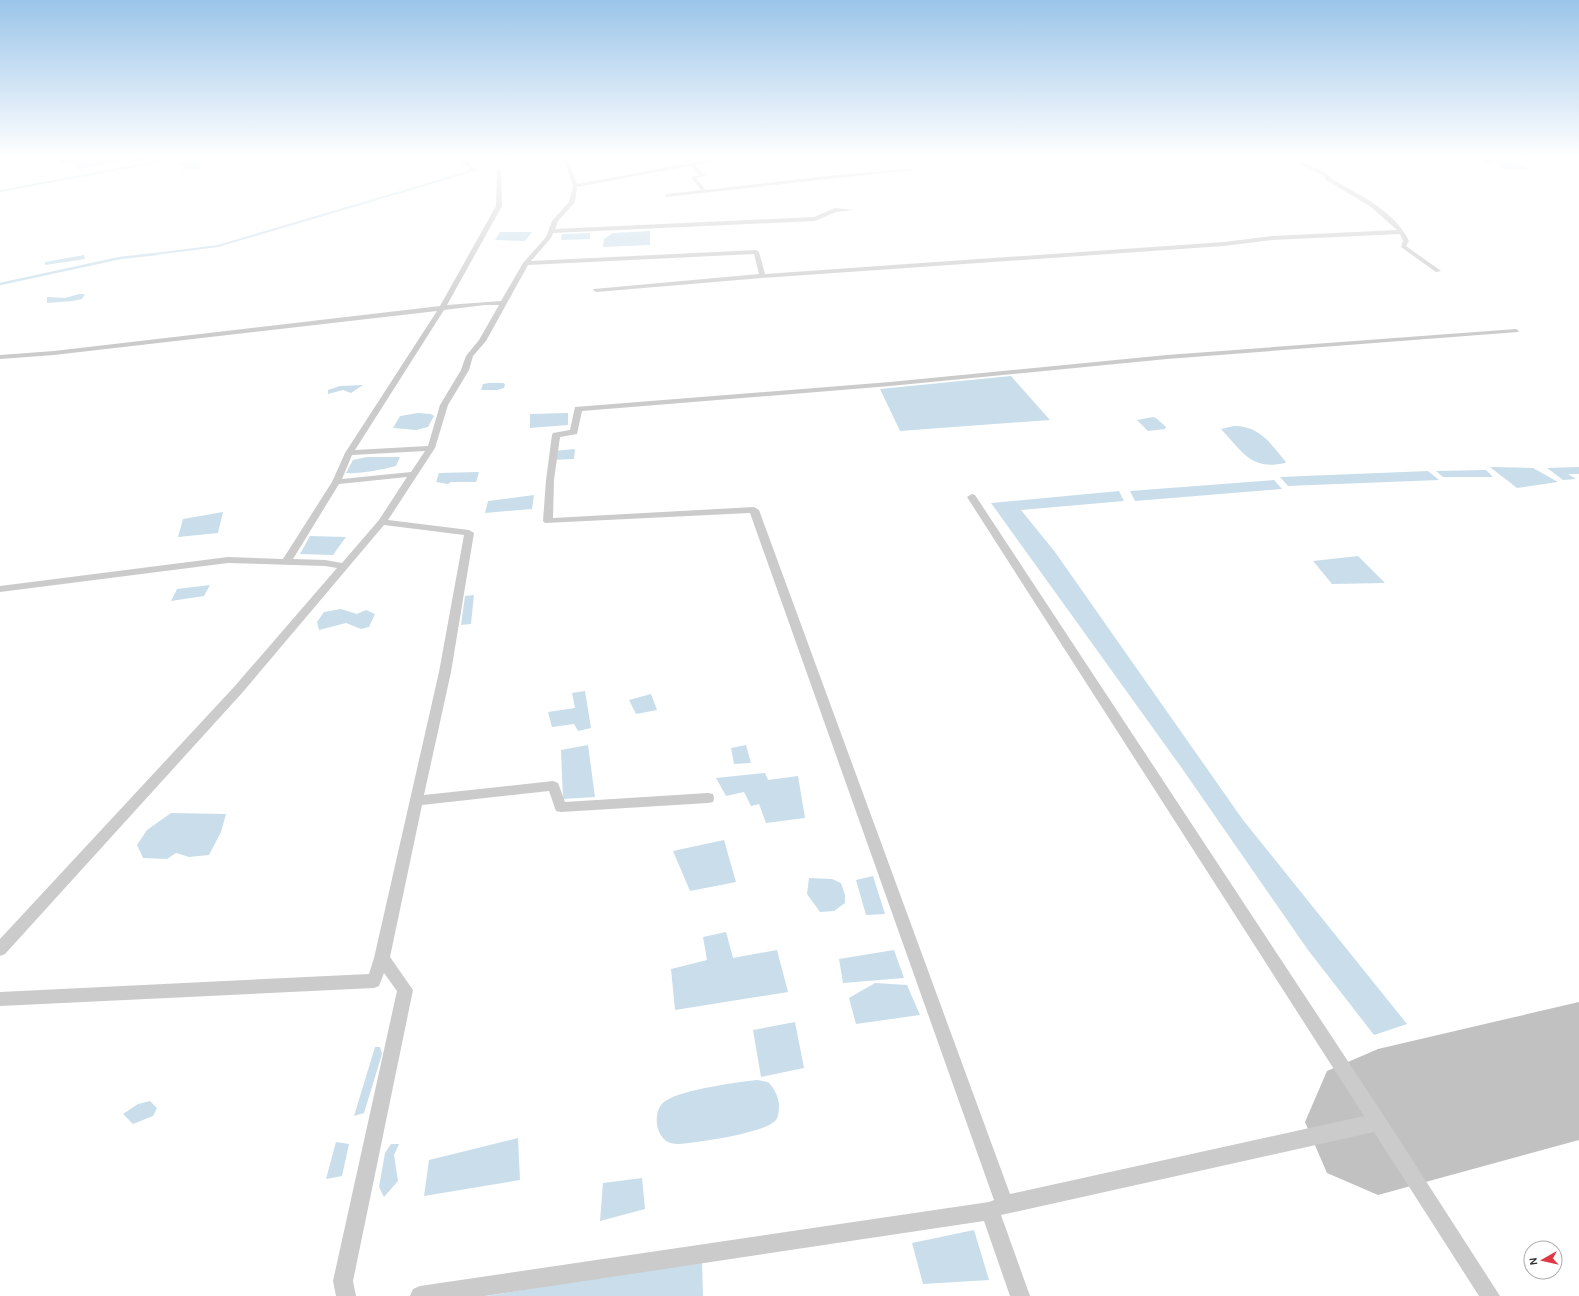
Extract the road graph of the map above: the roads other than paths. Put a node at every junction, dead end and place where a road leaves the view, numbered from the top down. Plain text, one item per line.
1 (492, 218) edge
2 (557, 218) edge
3 (816, 218) edge
4 (1388, 218) edge
5 (552, 231) junction
6 (1401, 232) junction
7 (526, 263) junction
8 (1438, 271) dead end
9 (762, 276) junction
10 (596, 290) dead end
11 (504, 302) junction
12 (442, 308) junction
13 (1516, 332) dead end
14 (0, 357) edge
15 (431, 448) junction
16 (349, 453) junction
17 (416, 474) junction
18 (336, 482) junction
19 (972, 497) dead end
20 (382, 522) junction
21 (286, 562) junction
22 (343, 566) junction
23 (0, 590) edge
24 (708, 798) dead end
25 (416, 801) junction
26 (0, 949) edge
27 (382, 958) junction
28 (0, 999) edge
29 (1378, 1122) junction
30 (997, 1208) junction
31 (346, 1296) edge
32 (420, 1296) edge
33 (1020, 1296) edge
34 (1490, 1296) edge

1 - 12 street
2 - 5 street
3 - 5 street
4 - 6 street
5 - 7 street
6 - 8 street
6 - 9 street
7 - 9 street
7 - 11 street
9 - 10 street
11 - 12 street
11 - 15 street
12 - 14 street
12 - 16 street
13 - 30 street
15 - 16 street
15 - 17 street
16 - 18 street
17 - 18 street
17 - 20 street
18 - 21 street
19 - 29 street
20 - 22 street
20 - 25 street
21 - 22 street
21 - 23 street
22 - 26 street
24 - 25 street
25 - 27 street
27 - 28 street
27 - 31 street
29 - 30 street
29 - 34 street
30 - 32 street
30 - 33 street

